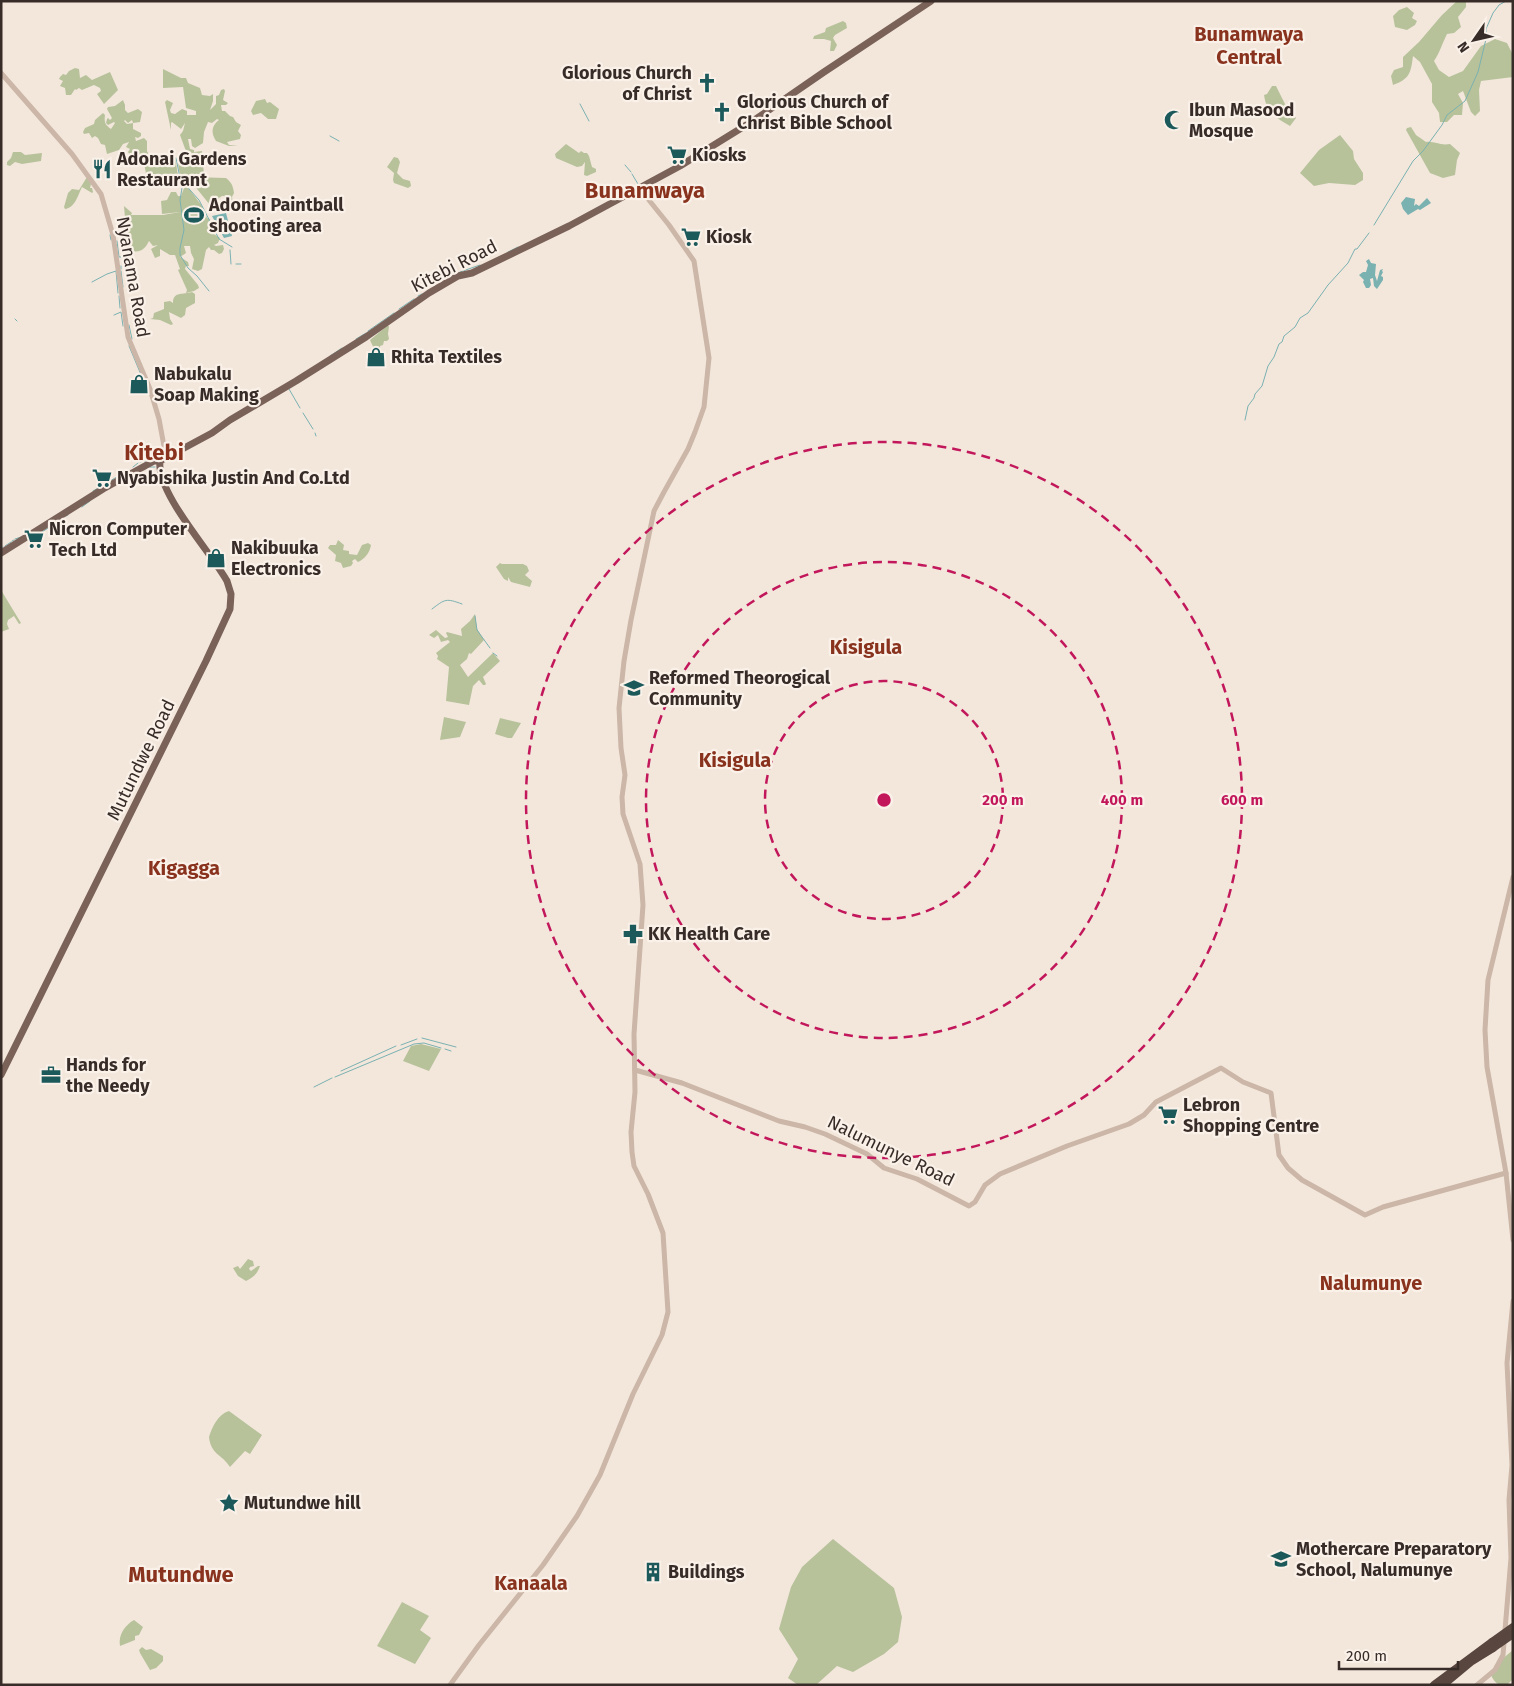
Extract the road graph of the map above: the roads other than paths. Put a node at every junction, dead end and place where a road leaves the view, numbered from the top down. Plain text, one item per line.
1 (931, 1) edge
2 (1, 73) edge
3 (640, 189) junction
4 (163, 459) junction
5 (1, 553) edge
6 (1513, 878) edge
7 (636, 1070) junction
8 (1, 1074) edge
9 (1506, 1173) junction
10 (1513, 1240) edge
11 (1513, 1301) edge
12 (1513, 1627) edge
13 (1513, 1634) edge
14 (1492, 1644) junction
15 (450, 1685) edge
16 (1434, 1685) edge
17 (1443, 1685) edge
18 (1477, 1685) edge

1 - 3 main road, Kitebi Road
2 - 4 street, Nyanama Road
3 - 4 main road, Kitebi Road
3 - 7 street
4 - 5 main road, Kitebi Road
4 - 8 main road, Mutundwe Road
6 - 9 street
7 - 9 street, Nalumunye Road
7 - 15 street
9 - 10 street
11 - 18 street
12 - 14 highway, bridge
13 - 14 highway, bridge
14 - 16 highway
14 - 17 highway

